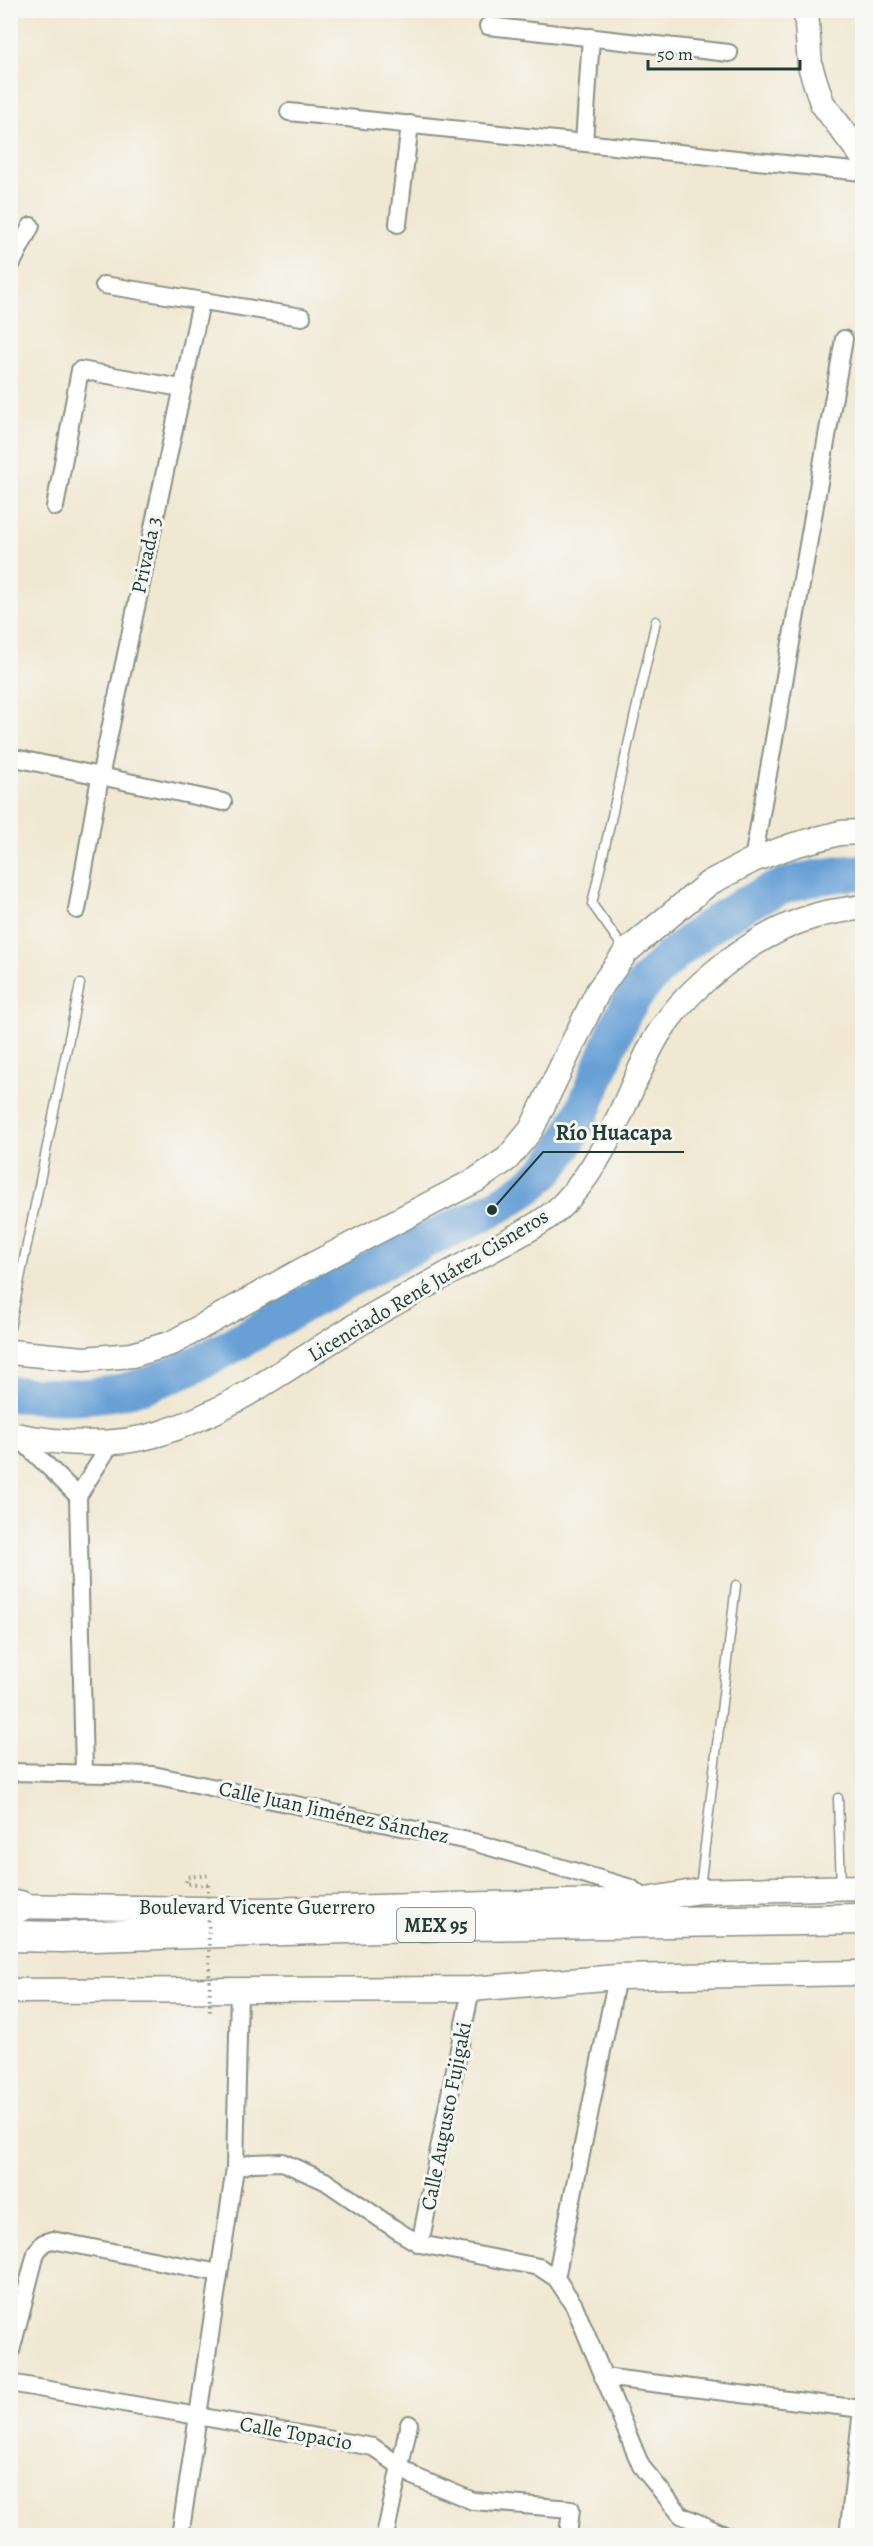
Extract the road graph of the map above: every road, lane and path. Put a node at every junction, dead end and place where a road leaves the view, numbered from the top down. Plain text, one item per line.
1 (806, 10) edge
2 (488, 26) dead end
3 (591, 37) junction
4 (729, 53) dead end
5 (289, 112) dead end
6 (410, 124) junction
7 (584, 143) junction
8 (862, 156) edge
9 (862, 172) edge
10 (399, 224) dead end
11 (31, 226) dead end
12 (10, 267) edge
13 (104, 285) dead end
14 (201, 302) junction
15 (302, 317) dead end
16 (844, 339) dead end
17 (181, 388) junction
18 (55, 507) dead end
19 (656, 621) dead end
20 (10, 757) edge
21 (100, 777) junction
22 (223, 802) dead end
23 (862, 832) edge
24 (753, 860) junction
25 (862, 908) edge
26 (77, 910) dead end
27 (626, 952) junction
28 (80, 984) dead end
29 (10, 1328) edge
30 (10, 1352) edge
31 (14, 1435) edge
32 (112, 1442) junction
33 (78, 1496) junction
34 (736, 1584) dead end
35 (10, 1772) edge
36 (84, 1773) junction
37 (838, 1798) dead end
38 (211, 1875) dead end
39 (852, 1887) edge
40 (699, 1891) junction
41 (646, 1900) junction
42 (14, 1907) edge
43 (862, 1919) edge
44 (10, 1936) edge
45 (862, 1937) edge
46 (10, 1956) edge
47 (862, 1973) edge
48 (617, 1977) junction
49 (471, 1989) junction
50 (10, 1991) edge
51 (239, 1991) junction
52 (210, 2014) dead end
53 (235, 2168) junction
54 (420, 2244) junction
55 (219, 2273) junction
56 (556, 2278) junction
57 (10, 2355) edge
58 (603, 2377) junction
59 (10, 2384) edge
60 (862, 2409) edge
61 (198, 2416) junction
62 (409, 2424) dead end
63 (400, 2466) junction
64 (180, 2535) edge
65 (385, 2535) edge
66 (568, 2535) edge
67 (727, 2535) edge
68 (848, 2535) edge

1 - 8 main road
2 - 3 street
3 - 4 street
3 - 7 street
5 - 6 street
6 - 7 street
6 - 10 street
7 - 9 street
11 - 12 street
13 - 14 street
14 - 15 street
14 - 17 street, Privada 3
16 - 24 street
17 - 18 street
17 - 21 street, Privada 3
19 - 27 lane
20 - 21 street
21 - 22 street
21 - 26 street, Privada 3
23 - 24 main road
24 - 27 main road
25 - 32 main road, Licenciado René Juárez Cisneros
27 - 30 main road
28 - 29 lane
31 - 32 main road, Licenciado René Juárez Cisneros
31 - 33 street
32 - 33 street
33 - 36 street
34 - 40 lane
35 - 36 street, Calle Juan Jiménez Sánchez
36 - 41 street, Calle Juan Jiménez Sánchez
37 - 39 lane
38 - 52 path, bridge
39 - 40 main road, Boulevard Vicente Guerrero
40 - 41 main road, Boulevard Vicente Guerrero
41 - 42 main road, Boulevard Vicente Guerrero
43 - 44 highway, Boulevard Vicente Guerrero / MEX 95
45 - 46 highway, Boulevard Vicente Guerrero / MEX 95
47 - 48 main road
48 - 49 main road
48 - 56 street
49 - 51 main road
49 - 54 street, Calle Augusto Fujigaki
50 - 51 main road
51 - 53 street
53 - 54 street
53 - 55 street
54 - 56 street
55 - 57 street
55 - 61 street
56 - 58 street
58 - 60 street
58 - 67 street
59 - 61 street, Calle Topacio
60 - 68 street
61 - 63 street, Calle Topacio
61 - 64 street
62 - 63 street
63 - 65 street
63 - 66 street, Calle Topacio

